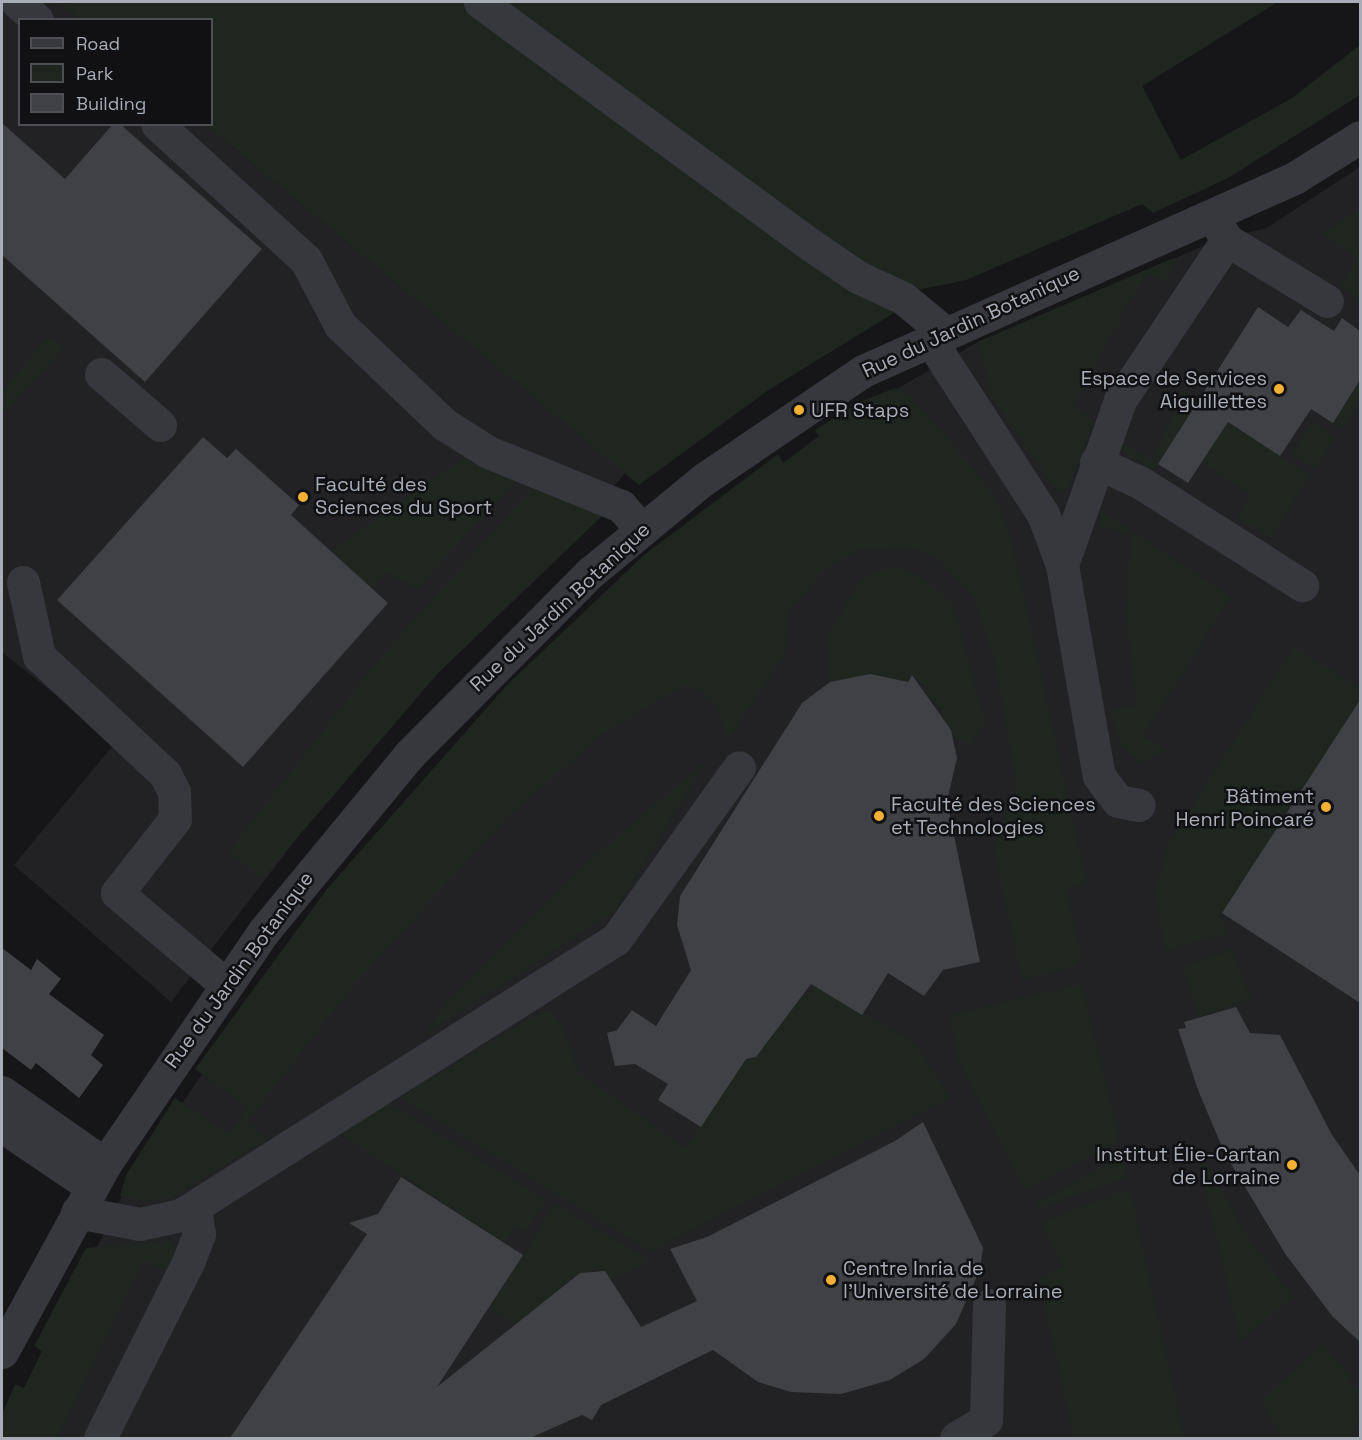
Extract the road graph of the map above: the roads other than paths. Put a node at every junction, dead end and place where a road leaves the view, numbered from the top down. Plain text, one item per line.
1 (17, 2) edge
2 (480, 2) edge
3 (35, 18) edge
4 (159, 126) edge
5 (1360, 137) edge
6 (1219, 228) junction
7 (1328, 301) dead end
8 (936, 334) junction
9 (101, 374) dead end
10 (160, 425) dead end
11 (1096, 462) junction
12 (641, 529) junction
13 (1062, 565) junction
14 (22, 582) dead end
15 (1302, 585) dead end
16 (739, 767) dead end
17 (1139, 806) dead end
18 (225, 984) junction
19 (2, 1092) edge
20 (2, 1126) edge
21 (91, 1188) junction
22 (195, 1208) junction
23 (989, 1305) dead end
24 (2, 1352) edge
25 (100, 1438) edge
26 (956, 1438) edge

1 - 3 street
2 - 8 street
4 - 12 street
5 - 6 street, Rue du Jardin Botanique
6 - 7 street
6 - 8 street, Rue du Jardin Botanique
6 - 11 street
8 - 12 street, Rue du Jardin Botanique
8 - 13 street
9 - 10 street
11 - 13 street
11 - 15 street
12 - 18 street, Rue du Jardin Botanique
13 - 17 street
14 - 18 street
16 - 22 street
18 - 21 street, Rue du Jardin Botanique
19 - 21 street
20 - 21 street
21 - 22 street
21 - 24 street, Rue du Jardin Botanique
22 - 25 street
23 - 26 street

